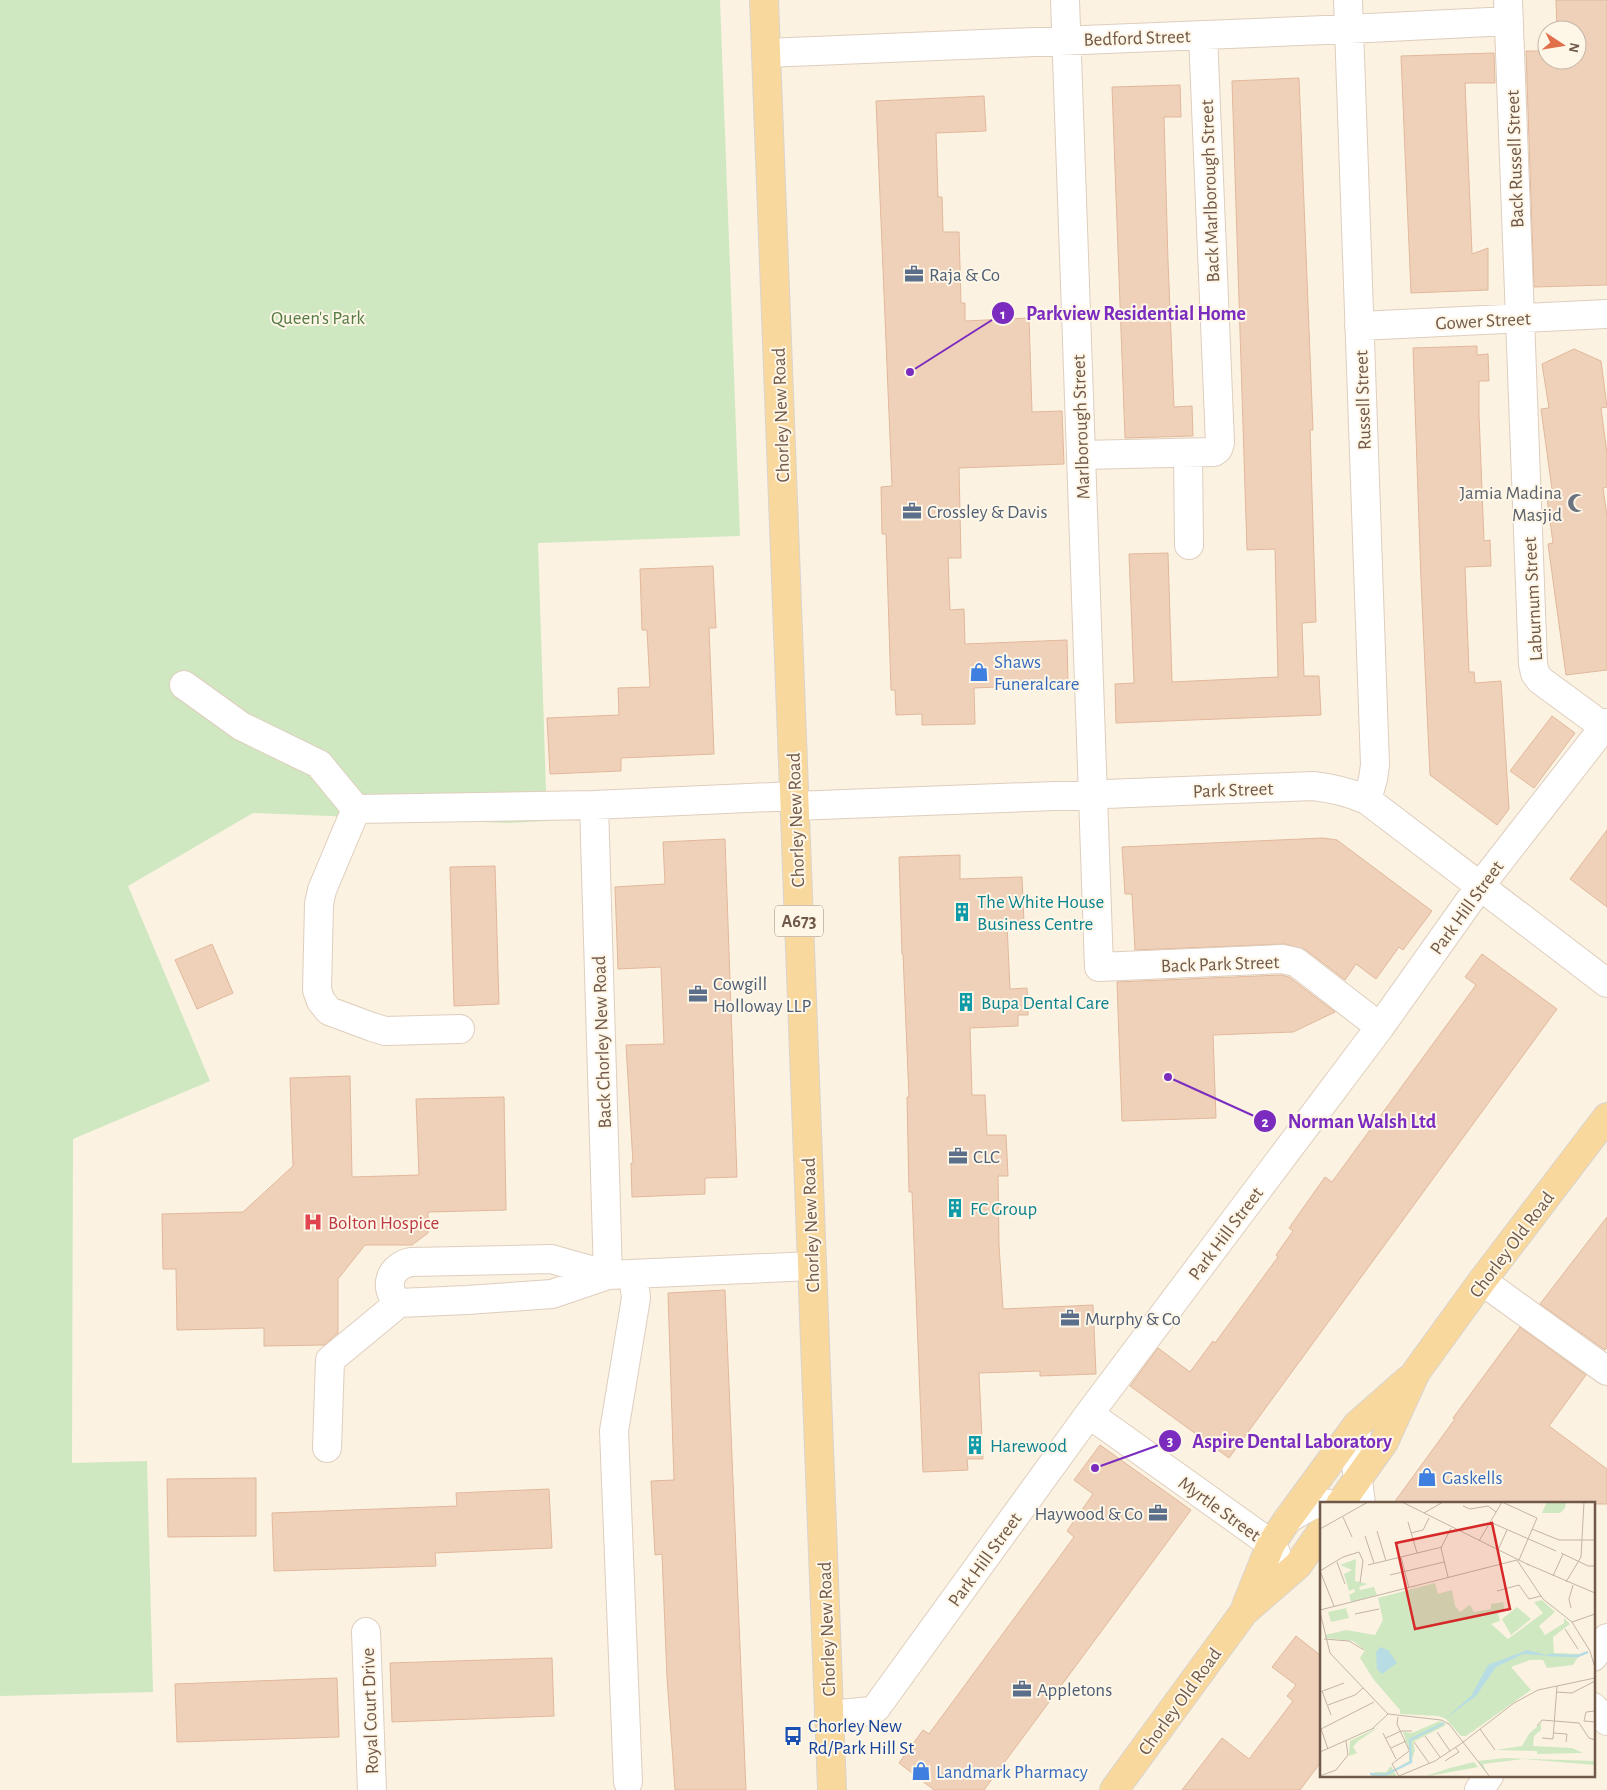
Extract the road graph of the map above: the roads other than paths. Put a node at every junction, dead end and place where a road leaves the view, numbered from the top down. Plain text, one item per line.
1 (764, 0) edge
2 (1065, 0) edge
3 (1348, 0) edge
4 (1508, 10) edge
5 (1349, 29) junction
6 (1203, 35) junction
7 (1066, 40) junction
8 (766, 53) junction
9 (1607, 314) edge
10 (1521, 318) junction
11 (1359, 326) junction
12 (1188, 452) junction
13 (1082, 455) junction
14 (1189, 545) dead end
15 (184, 685) dead end
16 (1606, 725) edge
17 (1093, 794) junction
18 (1367, 800) junction
19 (794, 801) junction
20 (594, 805) junction
21 (356, 809) junction
22 (1480, 886) junction
23 (1099, 966) joint
24 (1607, 984) edge
25 (1380, 1026) junction
26 (460, 1029) dead end
27 (1607, 1117) edge
28 (812, 1266) junction
29 (620, 1274) junction
30 (1482, 1281) junction
31 (399, 1303) junction
32 (1607, 1371) edge
33 (1416, 1372) junction
34 (1089, 1414) junction
35 (1356, 1425) junction
36 (327, 1448) dead end
37 (1359, 1492) edge
38 (1320, 1502) edge
39 (1343, 1502) edge
40 (1288, 1519) junction
41 (1320, 1533) edge
42 (1271, 1544) junction
43 (1278, 1582) junction
44 (1244, 1612) junction
45 (366, 1632) dead end
46 (1607, 1638) edge
47 (1594, 1655) edge
48 (1594, 1708) edge
49 (829, 1716) junction
50 (1607, 1722) edge
51 (1488, 1778) edge
52 (628, 1782) dead end
53 (372, 1790) edge
54 (832, 1790) edge
55 (1114, 1790) edge
56 (1479, 1790) edge

1 - 8 main road, Chorley New Road / A673
2 - 7 street, Marlborough Street
3 - 5 street, Russell Street
4 - 5 street, Bedford Street
4 - 10 street, Back Russell Street
5 - 6 street, Bedford Street
5 - 11 street, Russell Street
6 - 7 street, Bedford Street
6 - 12 street, Back Marlborough Street
7 - 8 street, Bedford Street
7 - 13 street, Marlborough Street
8 - 19 main road, Chorley New Road / A673
9 - 10 street, Gower Street
10 - 11 street, Gower Street
10 - 16 street, Laburnum Street
11 - 18 street, Russell Street
12 - 13 street, Back Marlborough Street
12 - 14 street
13 - 17 street, Marlborough Street
15 - 21 street
16 - 22 street, Park Hill Street
17 - 18 street, Park Street
17 - 19 street, Park Street
17 - 23 street, Marlborough Street
18 - 22 street, Park Street
19 - 20 street
19 - 28 main road, Chorley New Road / A673
20 - 21 street
20 - 29 street, Back Chorley New Road
21 - 26 street
22 - 24 street, Park Street
22 - 25 street, Park Hill Street
23 - 25 street, Back Park Street
25 - 34 street, Park Hill Street
27 - 30 main road, Chorley Old Road
28 - 29 street
28 - 49 main road, Chorley New Road / A673
29 - 31 street
29 - 31 street
29 - 52 street, Back Chorley New Road
30 - 32 street
30 - 33 main road, Chorley Old Road
31 - 36 street
33 - 35 main road, Chorley Old Road
33 - 37 main road, Chorley Old Road
34 - 42 street, Myrtle Street
34 - 49 street, Park Hill Street
35 - 37 street
35 - 40 main road, Chorley Old Road
37 - 39 main road, Chorley Old Road
38 - 40 street
40 - 42 main road, Chorley Old Road
41 - 43 main road, Chorley Old Road
42 - 43 street, Myrtle Street
42 - 44 main road, Chorley Old Road
43 - 44 main road, Chorley Old Road
44 - 55 main road, Chorley Old Road
45 - 53 street, Royal Court Drive
46 - 47 street
48 - 50 street
49 - 54 main road, Chorley New Road / A673
51 - 56 street

